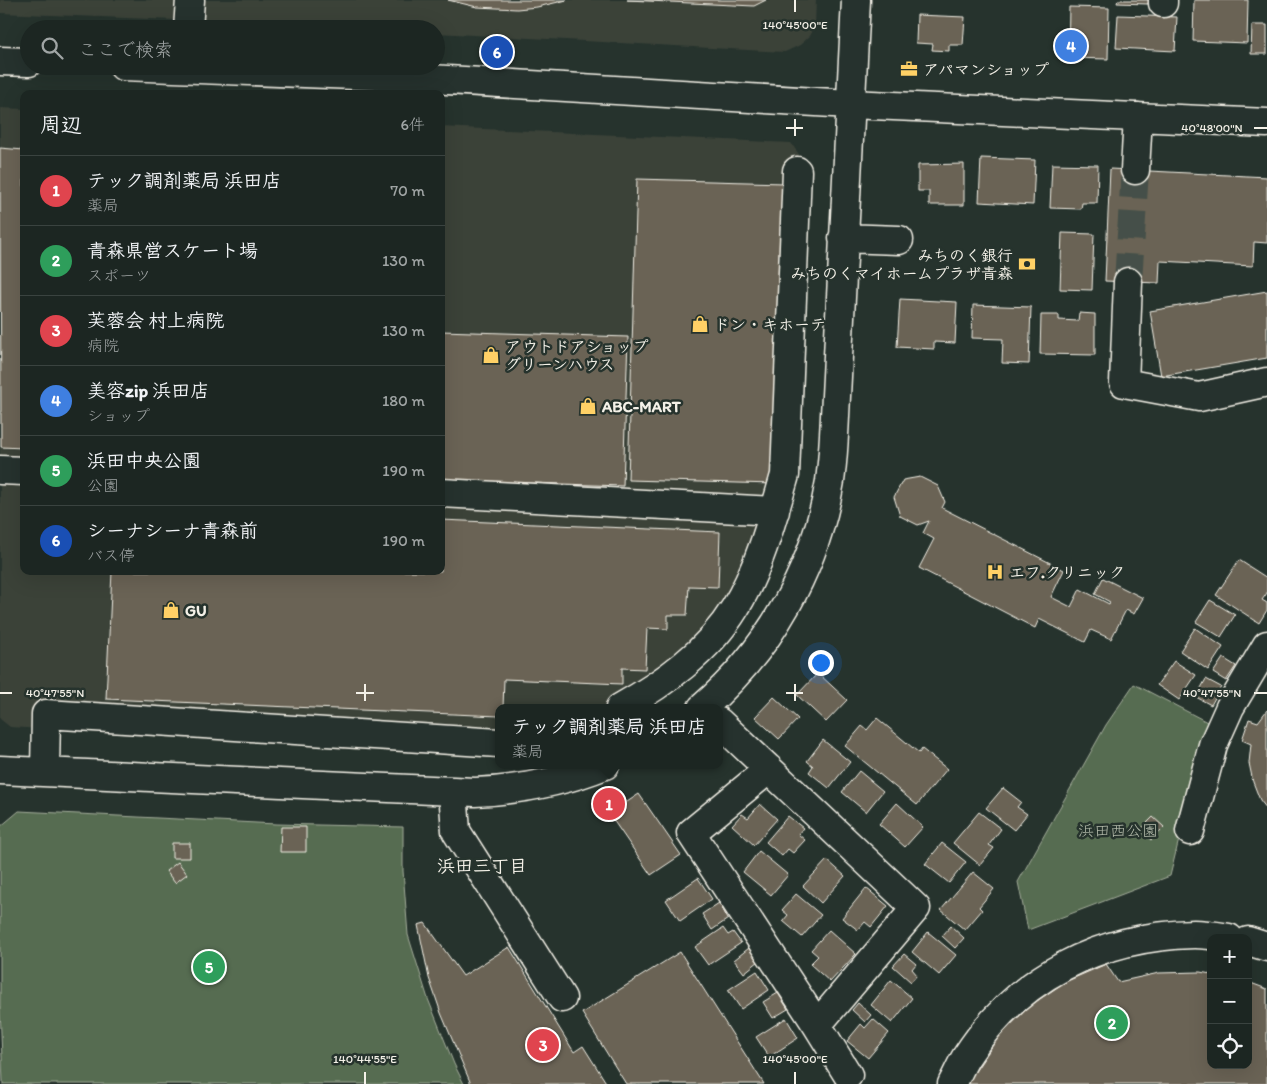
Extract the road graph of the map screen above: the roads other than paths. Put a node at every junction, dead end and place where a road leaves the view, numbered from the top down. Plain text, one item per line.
1 (190, 0) edge
2 (856, 0) edge
3 (189, 20) edge
4 (0, 61) edge
5 (20, 62) edge
6 (266, 75) edge
7 (380, 85) edge
8 (850, 104) junction
9 (1138, 117) junction
10 (1267, 122) edge
11 (1135, 170) tunnel mouth
12 (797, 171) dead end
13 (844, 238) junction
14 (899, 240) dead end
15 (1128, 282) tunnel mouth
16 (1267, 382) edge
17 (0, 470) edge
18 (20, 471) edge
19 (445, 493) edge
20 (775, 511) junction
21 (1267, 645) edge
22 (627, 704) edge
23 (713, 704) edge
24 (723, 726) edge
25 (495, 743) edge
26 (593, 769) edge
27 (769, 769) junction
28 (0, 770) edge
29 (45, 772) junction
30 (453, 791) junction
31 (1190, 831) dead end
32 (1207, 935) edge
33 (1252, 942) edge
34 (1267, 947) edge
35 (562, 998) dead end
36 (817, 1025) junction
37 (848, 1075) dead end
38 (952, 1084) edge

1 - 3 street
2 - 8 street
4 - 5 street
6 - 7 street
7 - 8 street
8 - 9 street
8 - 13 street
9 - 10 street
9 - 11 street
12 - 20 street
13 - 14 street
13 - 23 street
15 - 16 street
17 - 18 street
19 - 20 street
20 - 22 street
21 - 31 street
24 - 27 street
25 - 29 street
26 - 30 street
27 - 36 street
27 - 36 street
28 - 29 street
29 - 30 street
30 - 35 street
32 - 38 street
33 - 34 street
36 - 37 street

